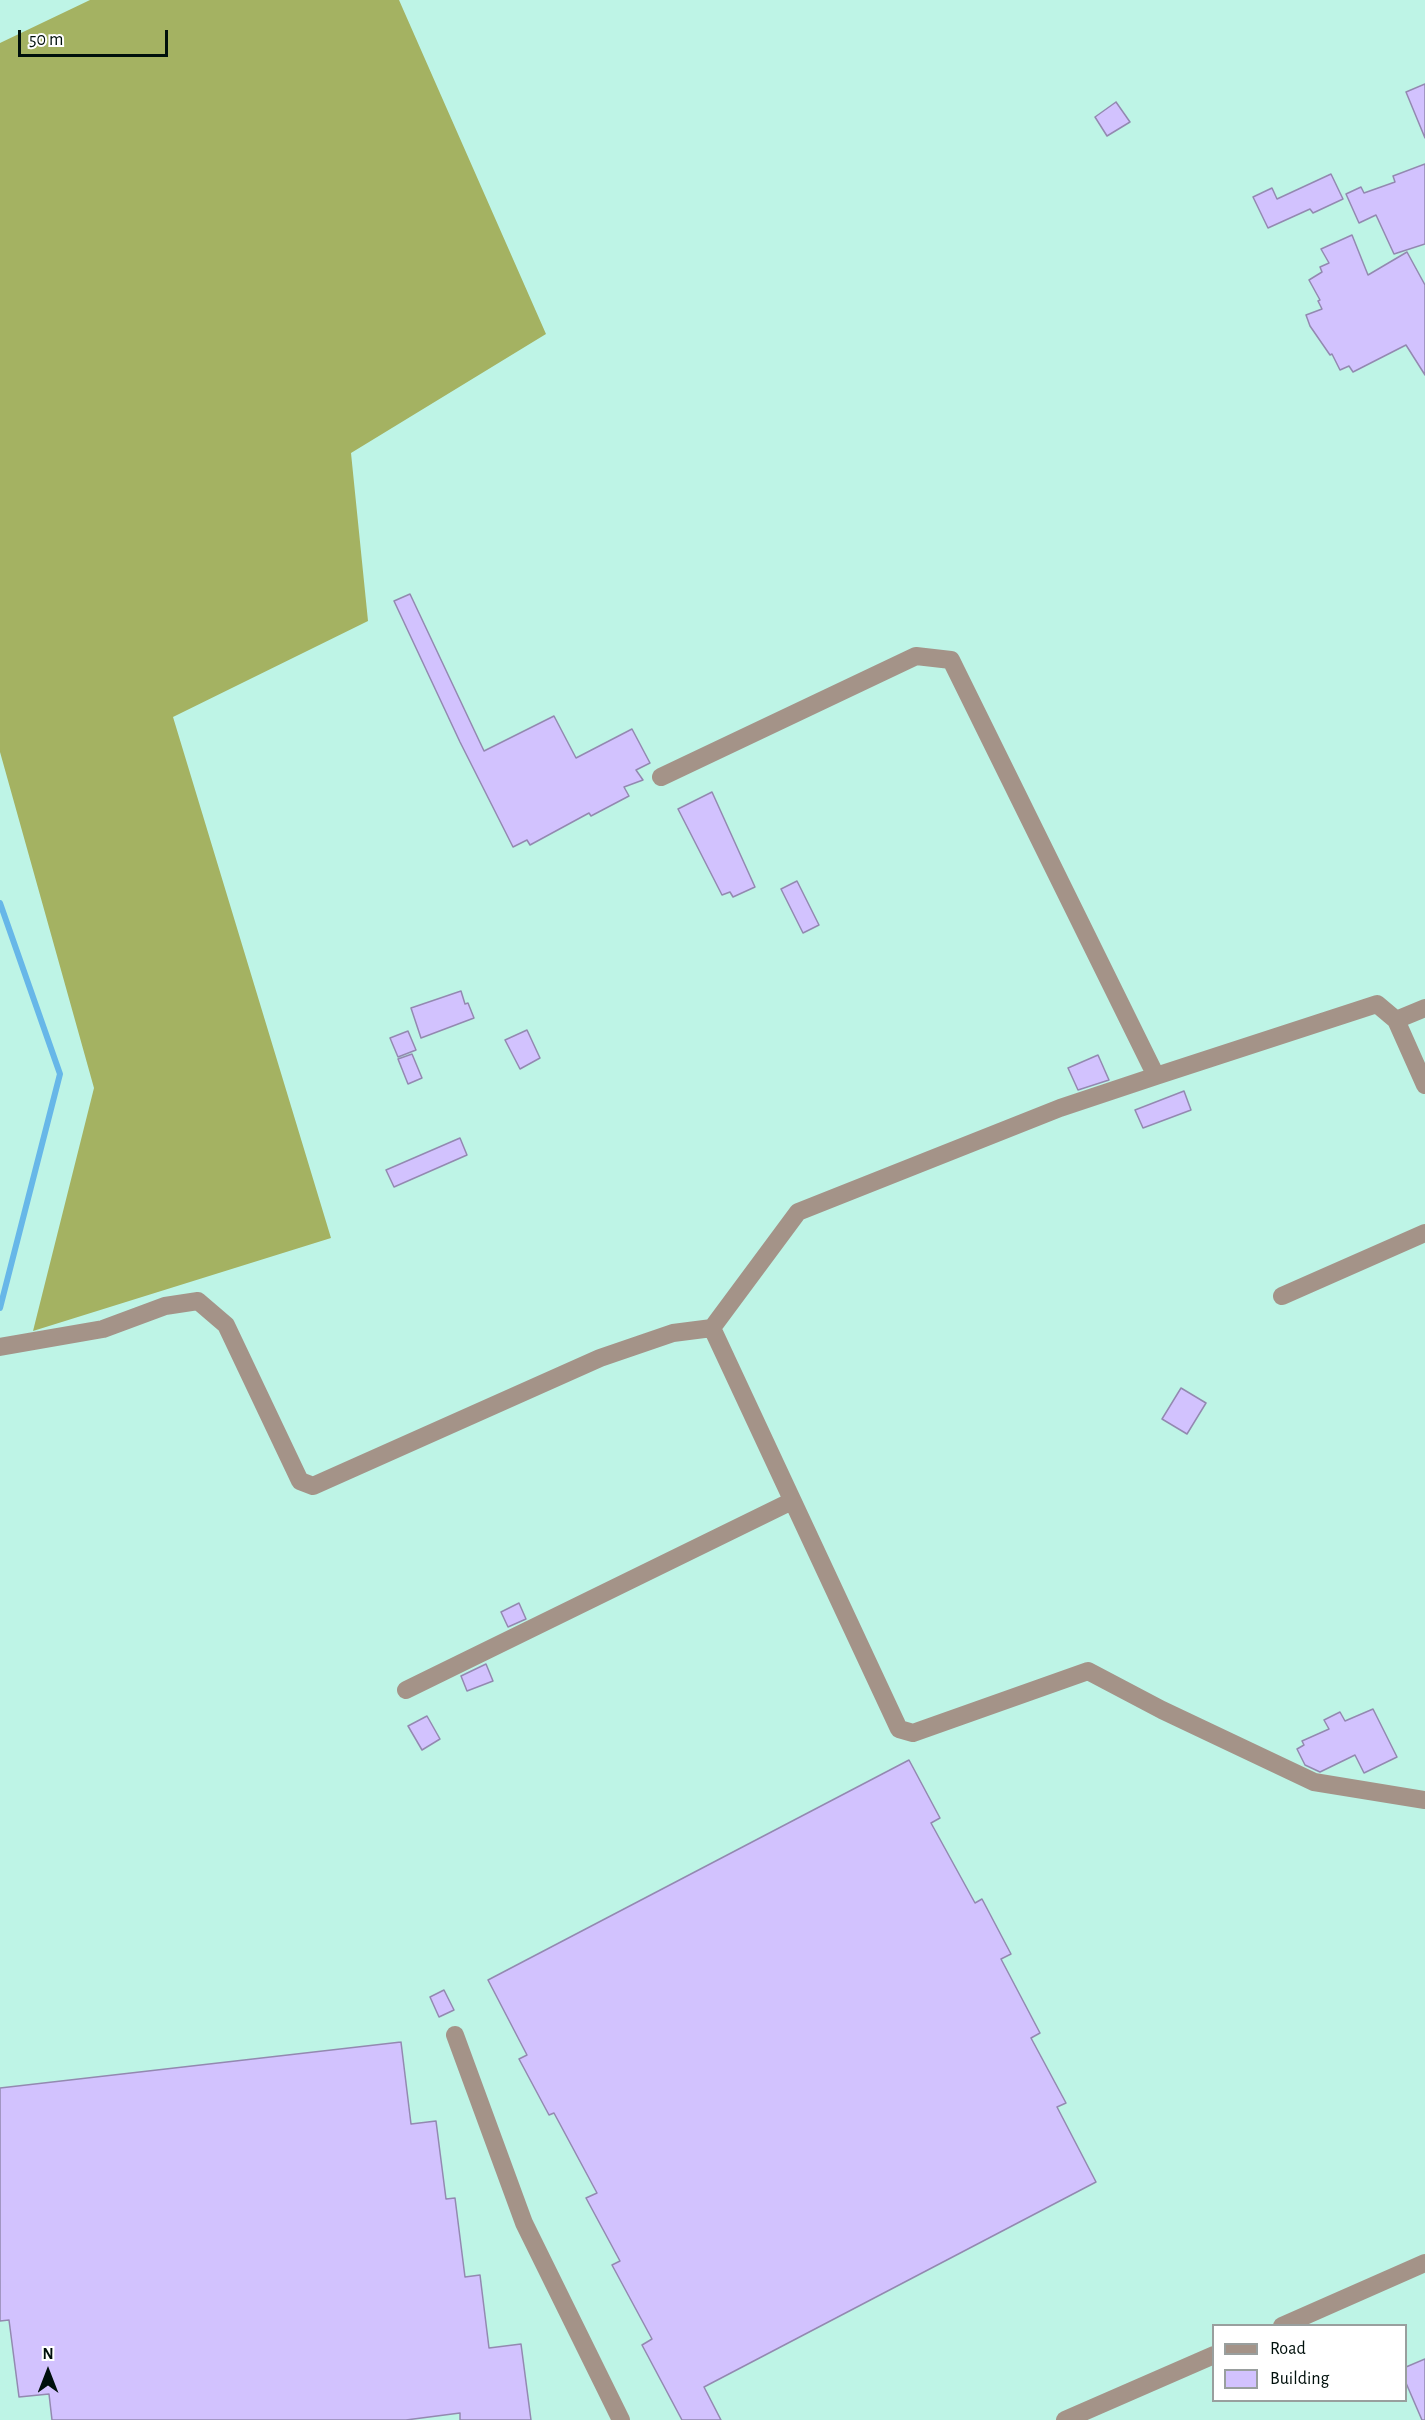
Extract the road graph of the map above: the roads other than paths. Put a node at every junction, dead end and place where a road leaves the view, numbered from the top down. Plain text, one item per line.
1 (661, 777) dead end
2 (1425, 1008) edge
3 (1396, 1020) junction
4 (1156, 1076) junction
5 (1425, 1085) edge
6 (1425, 1233) edge
7 (1282, 1296) dead end
8 (712, 1328) junction
9 (0, 1347) edge
10 (792, 1501) junction
11 (406, 1690) dead end
12 (1425, 1800) edge
13 (454, 2035) dead end
14 (1425, 2263) edge
15 (1284, 2324) edge
16 (1212, 2356) edge
17 (621, 2420) edge
18 (1065, 2420) edge

1 - 4 street
2 - 3 street
3 - 4 street
3 - 5 street
4 - 8 street
6 - 7 street
8 - 9 street
8 - 10 street
10 - 11 street
10 - 12 street
13 - 17 street
14 - 15 street
16 - 18 street

